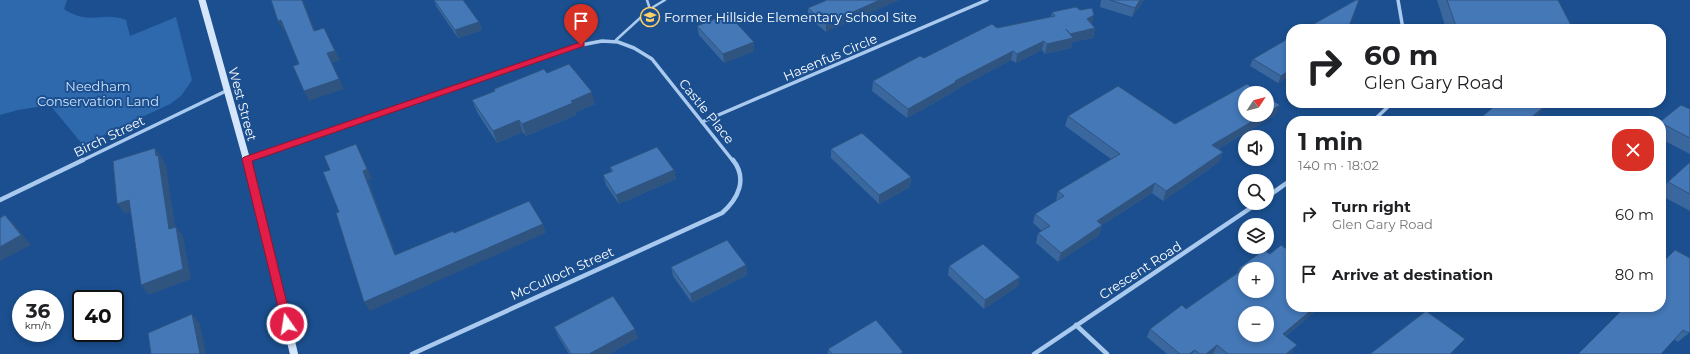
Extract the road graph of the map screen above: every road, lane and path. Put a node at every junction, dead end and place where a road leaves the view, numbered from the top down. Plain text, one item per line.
1 (202, 0) edge
2 (647, 0) edge
3 (665, 0) edge
4 (987, 0) edge
5 (1398, 0) edge
6 (650, 9) junction
7 (1402, 24) edge
8 (616, 40) junction
9 (228, 90) junction
10 (1387, 108) edge
11 (1378, 116) edge
12 (702, 122) junction
13 (247, 159) junction
14 (1286, 184) edge
15 (1274, 192) edge
16 (0, 200) edge
17 (1248, 210) edge
18 (722, 213) joint
19 (1076, 325) junction
20 (294, 354) edge
21 (412, 354) edge
22 (1034, 354) edge
23 (1107, 354) edge

1 - 9 street, West Street
2 - 6 lane
3 - 6 lane
4 - 12 street, Hasenfus Circle
5 - 7 street
6 - 8 lane
8 - 12 street, Castle Place
8 - 13 street
9 - 13 street, West Street
9 - 16 street, Birch Street
10 - 11 street
12 - 18 street, Castle Place
13 - 20 street, West Street
14 - 15 street
17 - 19 street, Crescent Road
18 - 21 street, McCulloch Street
19 - 22 street, Crescent Road
19 - 23 street

